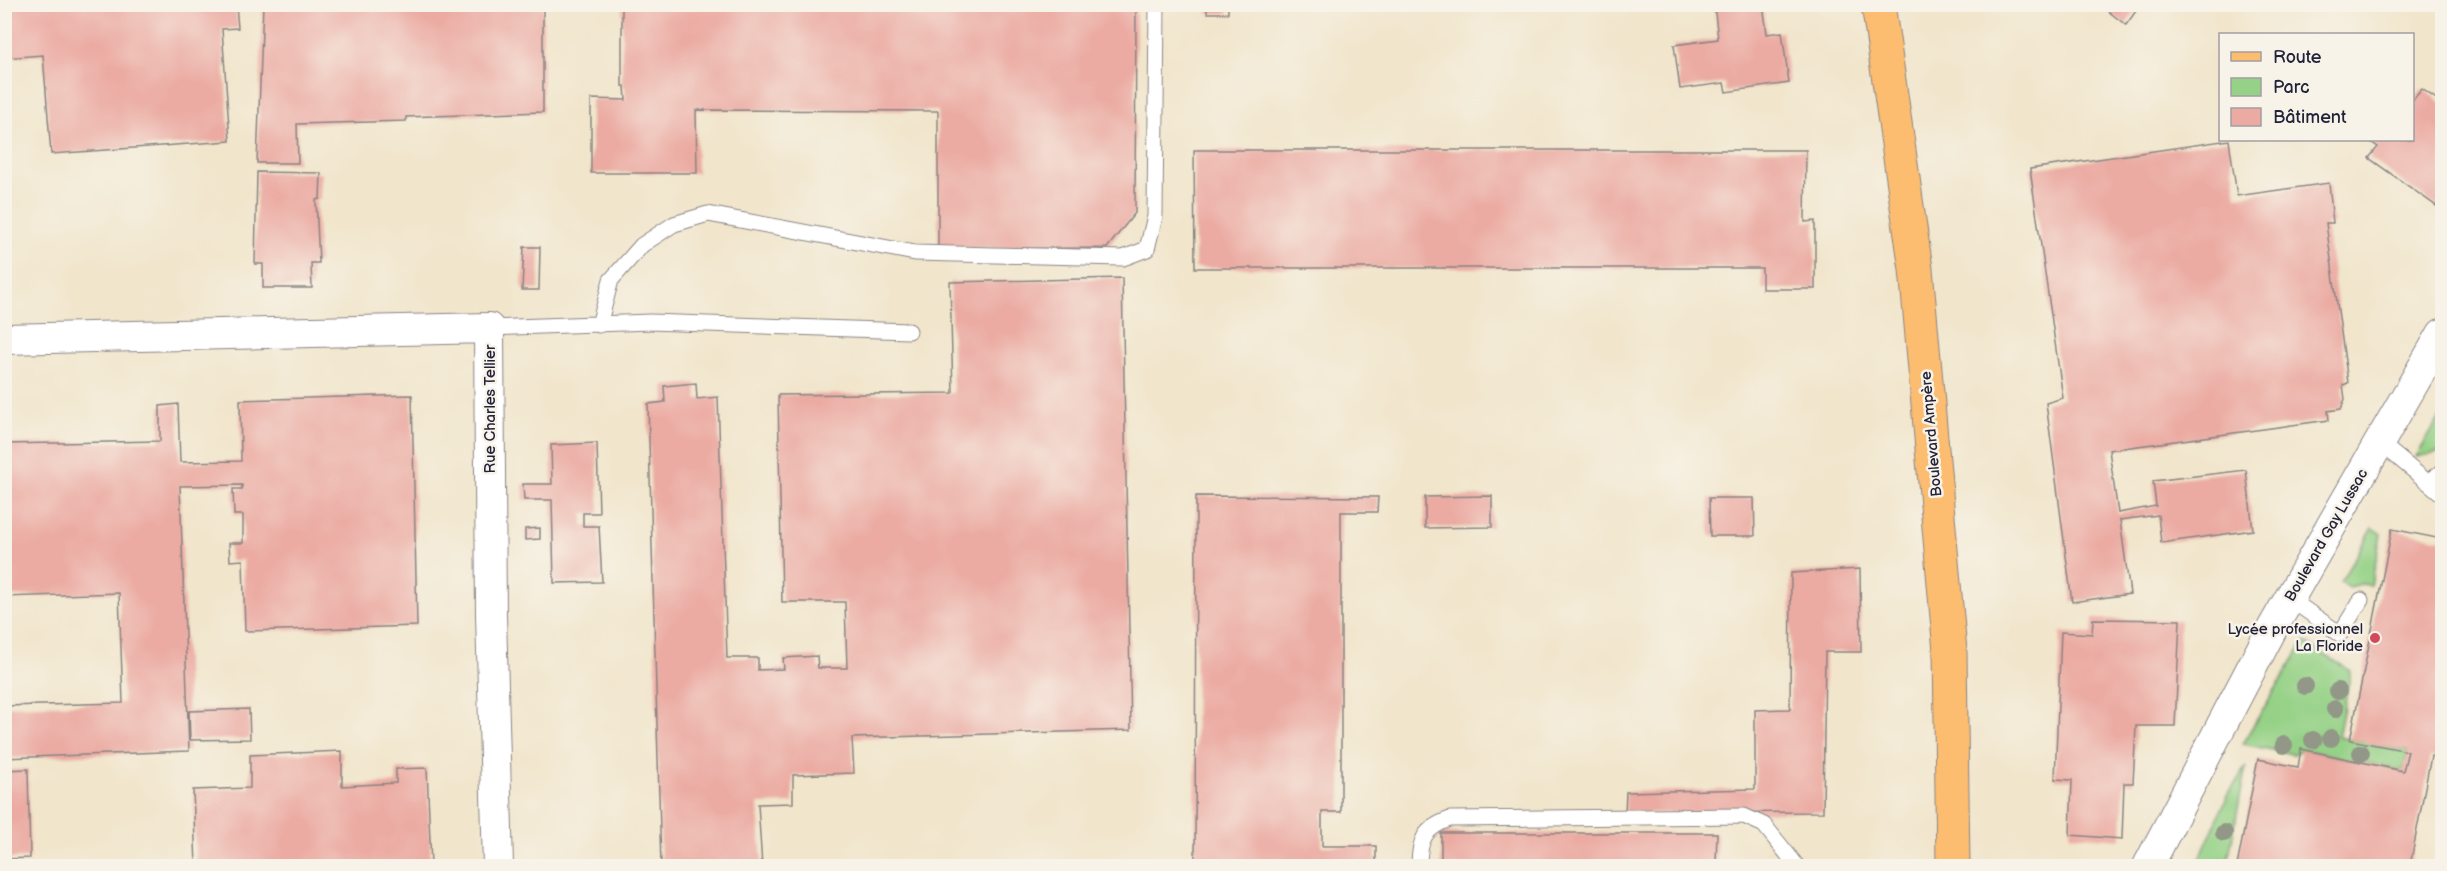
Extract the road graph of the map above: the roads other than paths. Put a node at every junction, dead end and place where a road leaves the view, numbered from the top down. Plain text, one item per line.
1 (1157, 4) edge
2 (1878, 4) edge
3 (599, 325) junction
4 (489, 328) junction
5 (909, 331) dead end
6 (2442, 334) edge
7 (4, 339) edge
8 (2379, 442) junction
9 (2442, 472) edge
10 (2428, 481) junction
11 (2442, 494) edge
12 (2290, 599) junction
13 (2361, 600) dead end
14 (498, 867) edge
15 (1419, 867) edge
16 (1797, 867) edge
17 (1953, 867) edge
18 (2148, 867) edge

1 - 3 lane
2 - 17 main road, Boulevard Ampère
3 - 4 lane
3 - 5 lane
4 - 7 street, Rue Charles Tellier
4 - 14 street, Rue Charles Tellier
6 - 8 street, Boulevard Gay Lussac
8 - 10 lane
8 - 12 street, Boulevard Gay Lussac
9 - 10 lane
10 - 11 lane
12 - 13 lane
12 - 18 street, Boulevard Gay Lussac
15 - 16 lane

